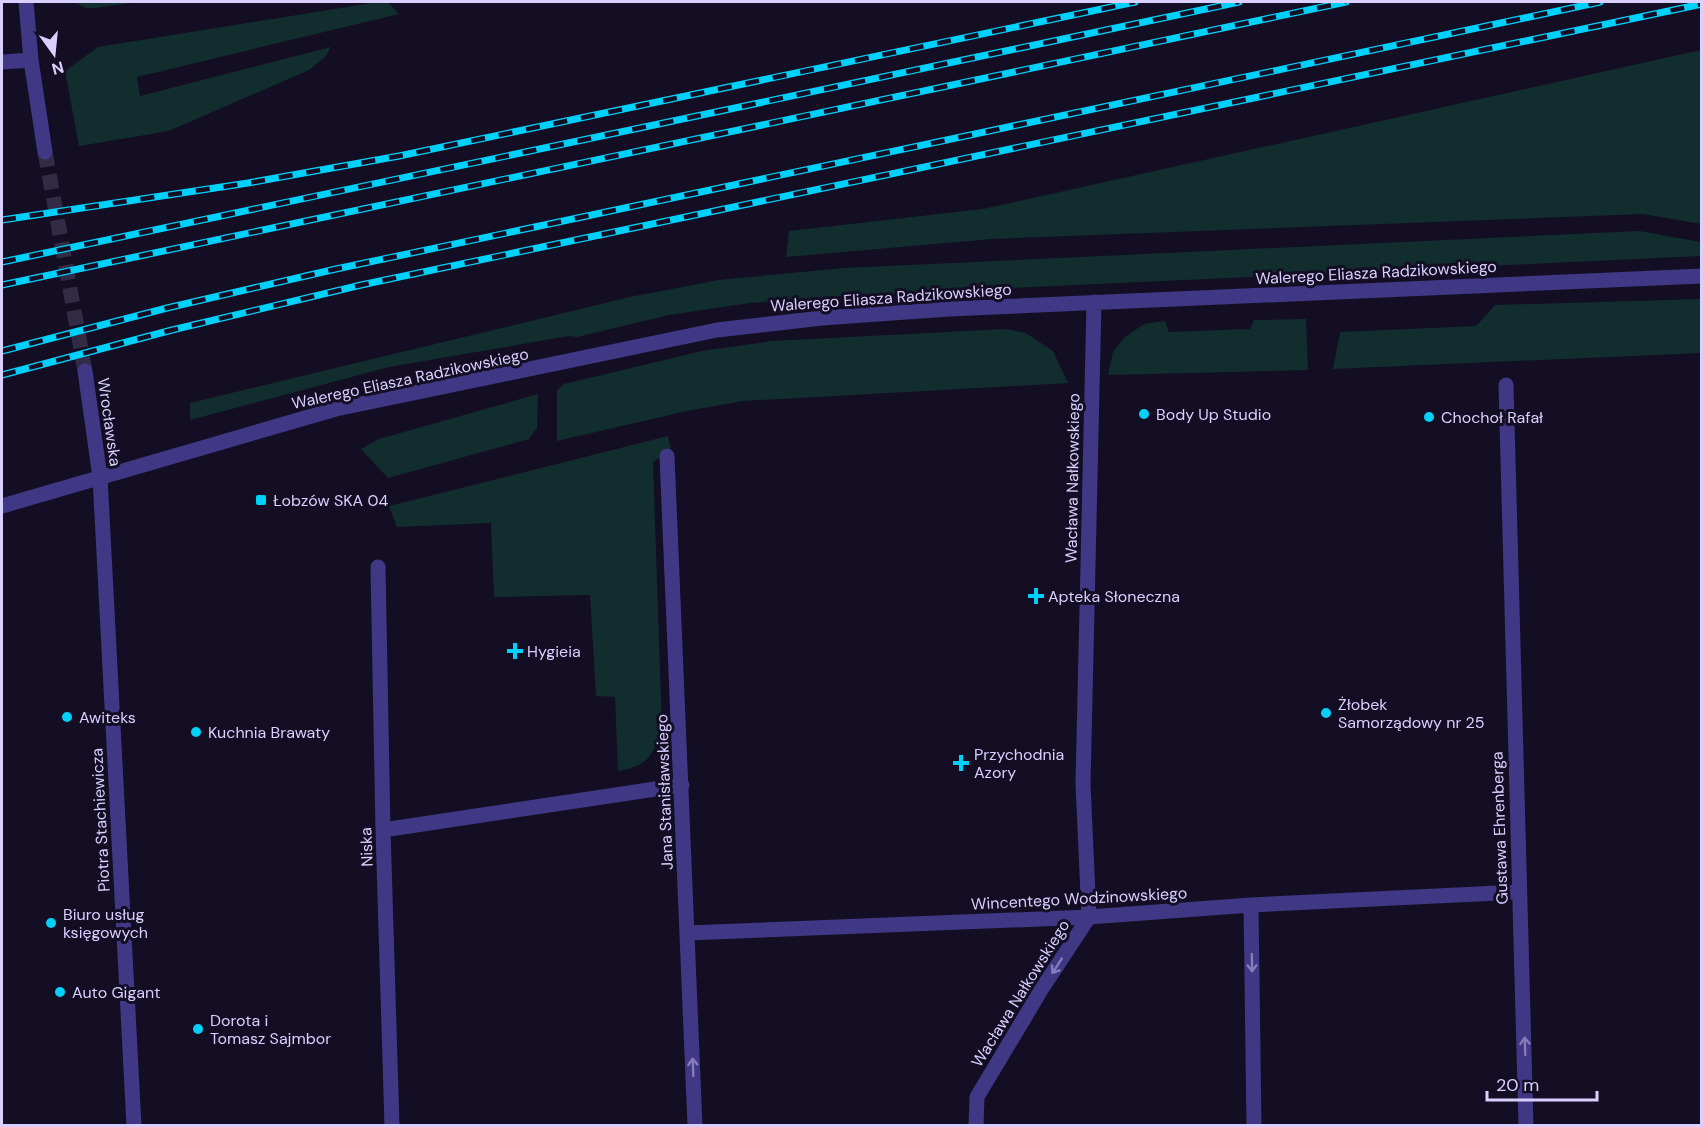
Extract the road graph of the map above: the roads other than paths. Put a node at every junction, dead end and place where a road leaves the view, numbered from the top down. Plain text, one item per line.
1 (26, 2) edge
2 (31, 60) junction
3 (2, 62) edge
4 (45, 152) tunnel mouth
5 (1701, 276) edge
6 (1094, 302) junction
7 (85, 371) tunnel mouth
8 (1506, 386) dead end
9 (668, 456) dead end
10 (100, 477) junction
11 (2, 506) edge
12 (378, 567) dead end
13 (682, 785) junction
14 (383, 830) junction
15 (1519, 892) junction
16 (1251, 905) junction
17 (1089, 917) junction
18 (688, 933) junction
19 (134, 1125) edge
20 (392, 1125) edge
21 (695, 1125) edge
22 (976, 1125) edge
23 (1254, 1125) edge
24 (1526, 1125) edge

1 - 2 street
2 - 3 street
2 - 4 street
5 - 6 street, Walerego Eliasza Radzikowskiego
6 - 10 street, Walerego Eliasza Radzikowskiego
6 - 17 street, Wacława Nałkowskiego
7 - 10 street, Wrocławska
8 - 15 street, Gustawa Ehrenberga
9 - 13 street, Jana Stanisławskiego
10 - 11 street, Walerego Eliasza Radzikowskiego
10 - 19 street, Piotra Stachiewicza
12 - 14 street, Niska
13 - 14 street
13 - 18 street, Jana Stanisławskiego
14 - 20 street, Niska
15 - 16 street, Wincentego Wodzinowskiego
24 -> 15 street, Gustawa Ehrenberga
16 - 17 street, Wincentego Wodzinowskiego
16 -> 23 street
17 - 18 street, Wincentego Wodzinowskiego
17 -> 22 street, Wacława Nałkowskiego
21 -> 18 street, Jana Stanisławskiego

